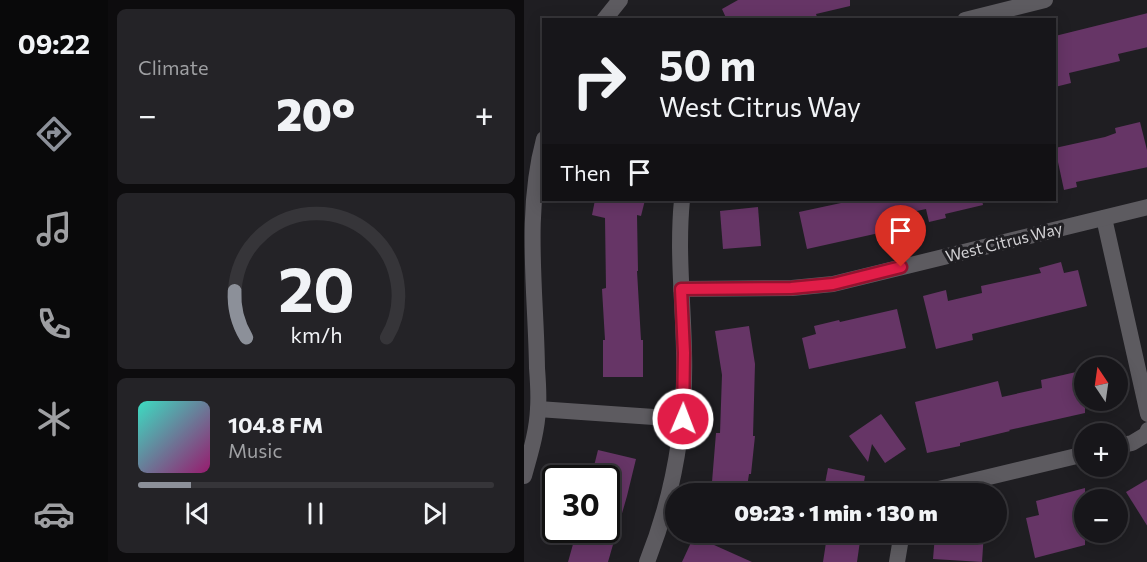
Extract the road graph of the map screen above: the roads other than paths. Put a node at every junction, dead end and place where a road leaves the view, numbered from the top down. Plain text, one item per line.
1 (620, 0) edge
2 (1045, 0) edge
3 (1012, 4) edge
4 (606, 18) edge
5 (971, 18) edge
6 (542, 147) edge
7 (682, 201) edge
8 (1148, 207) edge
9 (1104, 218) junction
10 (681, 289) junction
11 (538, 409) junction
12 (1148, 414) edge
13 (683, 419) junction
14 (1147, 432) edge
15 (1128, 444) edge
16 (1074, 457) edge
17 (524, 476) edge
18 (964, 483) edge
19 (900, 543) edge
20 (647, 562) edge
21 (897, 562) edge

1 - 4 street
2 - 3 street
3 - 5 street
6 - 11 street
7 - 10 street
8 - 9 street, West Citrus Way
9 - 10 street, West Citrus Way
9 - 12 street
10 - 13 street
11 - 13 street
11 - 17 street
13 - 20 street
14 - 15 street
16 - 18 street
19 - 21 street

